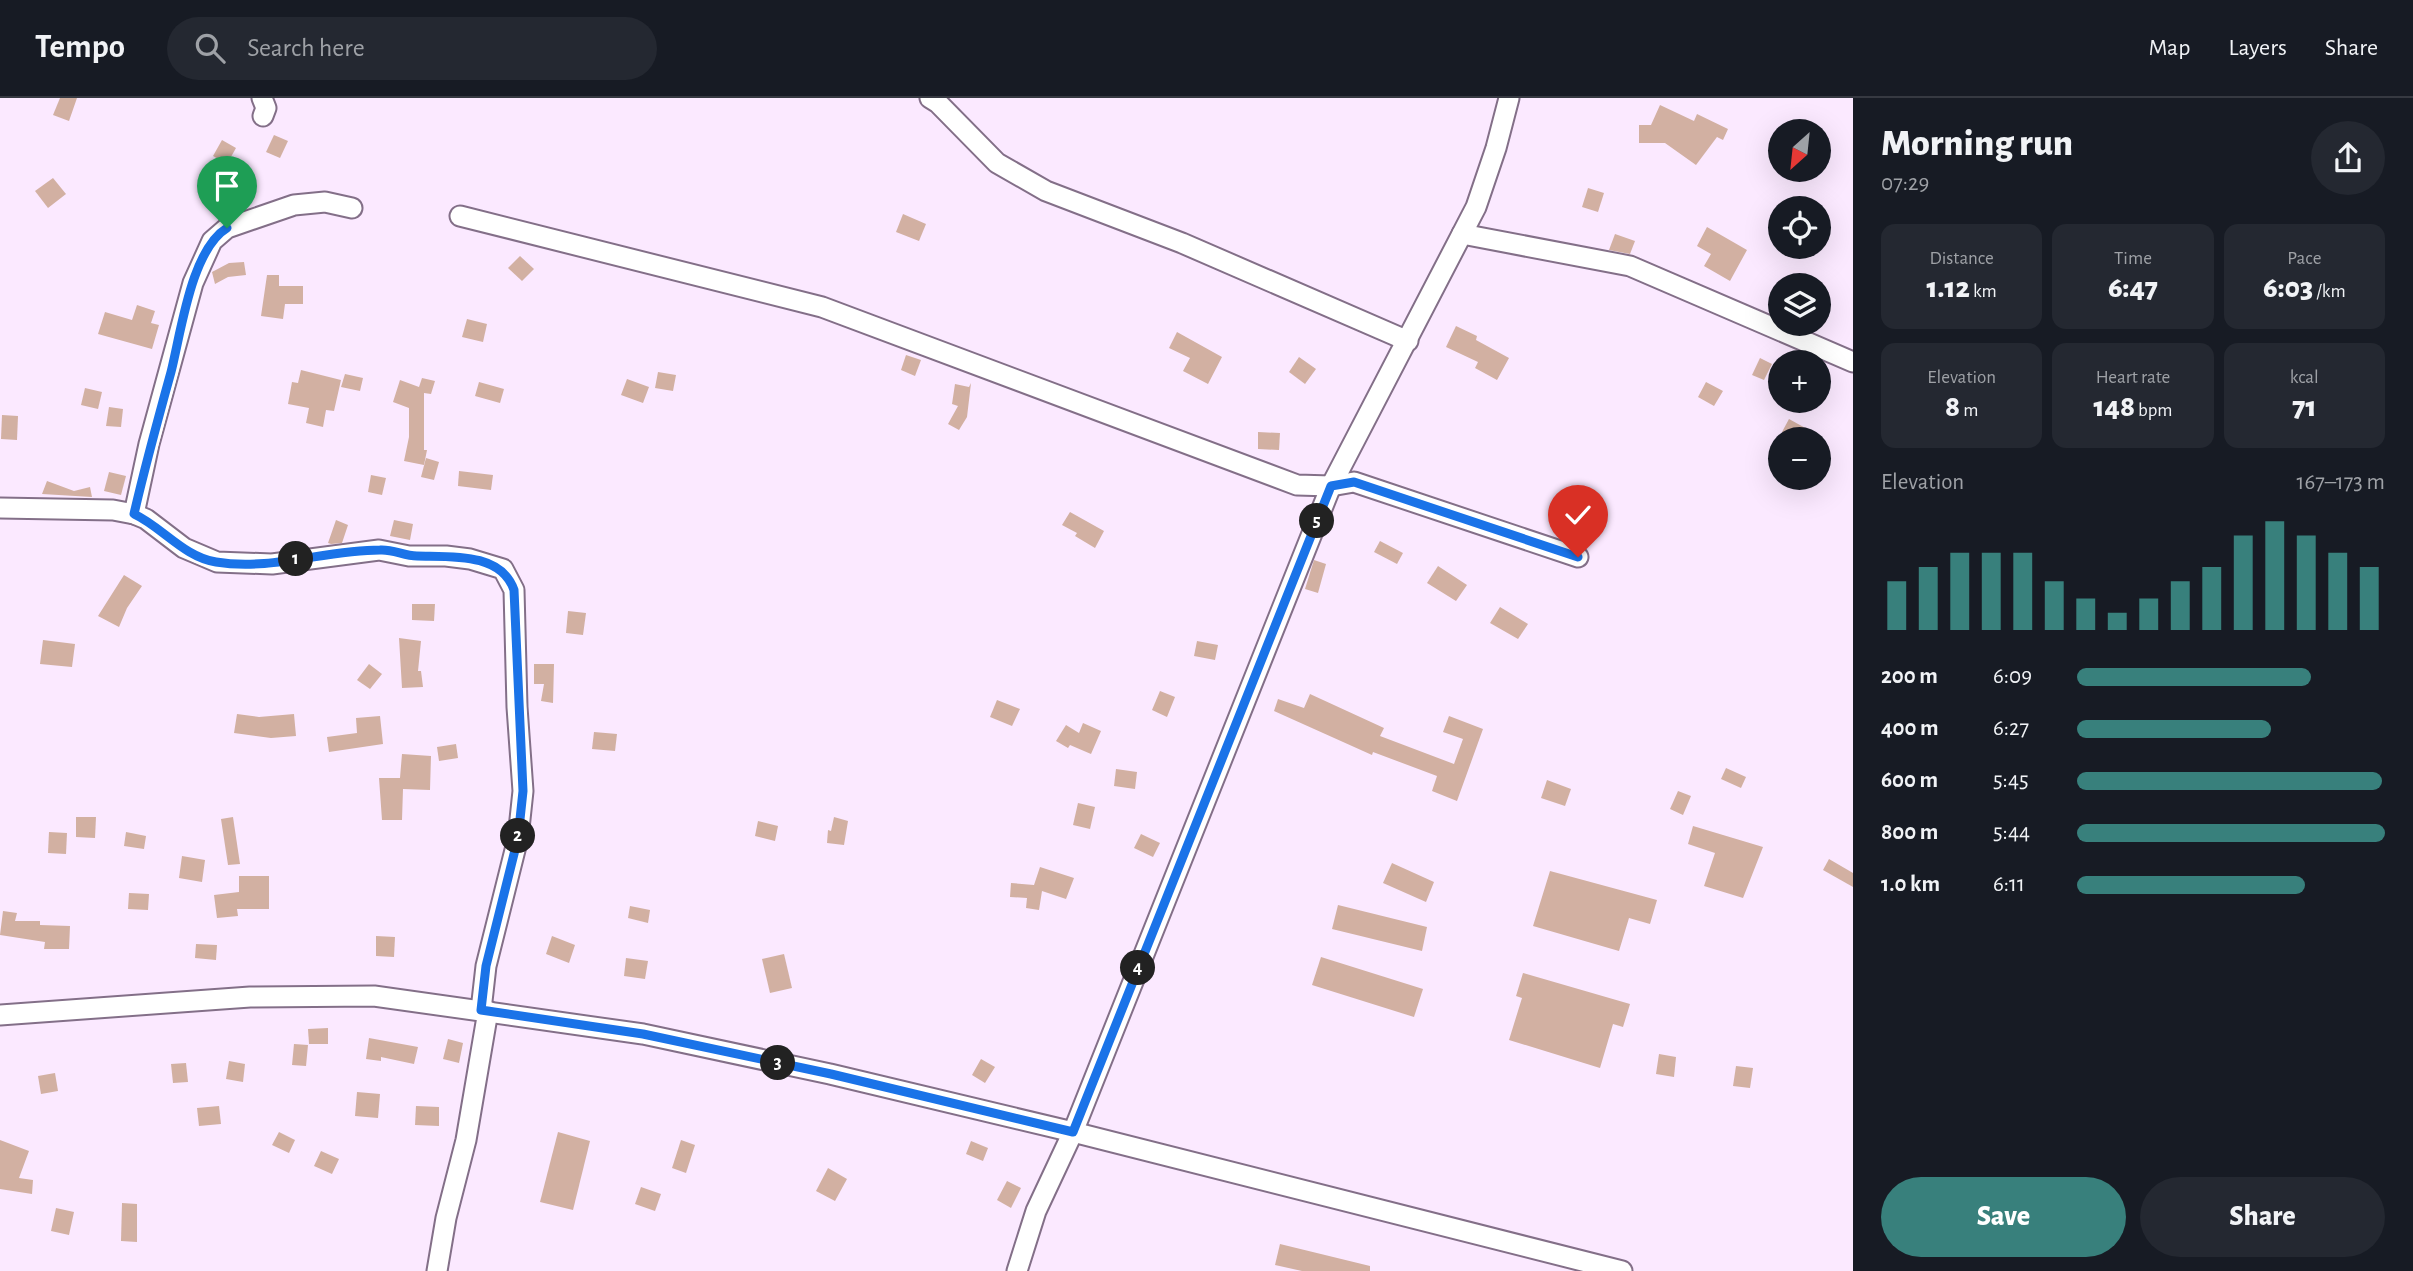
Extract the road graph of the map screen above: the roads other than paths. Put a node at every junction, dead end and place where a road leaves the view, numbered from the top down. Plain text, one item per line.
1 (930, 98) edge
2 (1509, 98) edge
3 (352, 208) dead end
4 (460, 216) dead end
5 (1462, 234) junction
6 (1408, 341) junction
7 (1853, 362) edge
8 (1331, 486) junction
9 (0, 508) edge
10 (134, 514) junction
11 (1578, 557) dead end
12 (484, 1011) junction
13 (0, 1015) edge
14 (1073, 1132) junction
15 (437, 1271) edge
16 (1017, 1271) edge
17 (1622, 1271) edge

1 - 6 street
2 - 5 street
3 - 10 street
4 - 8 street
5 - 6 street
5 - 7 street
6 - 8 street
8 - 11 street
8 - 14 street
9 - 10 street
10 - 12 street
12 - 13 street
12 - 14 street
12 - 15 street
14 - 16 street
14 - 17 street

